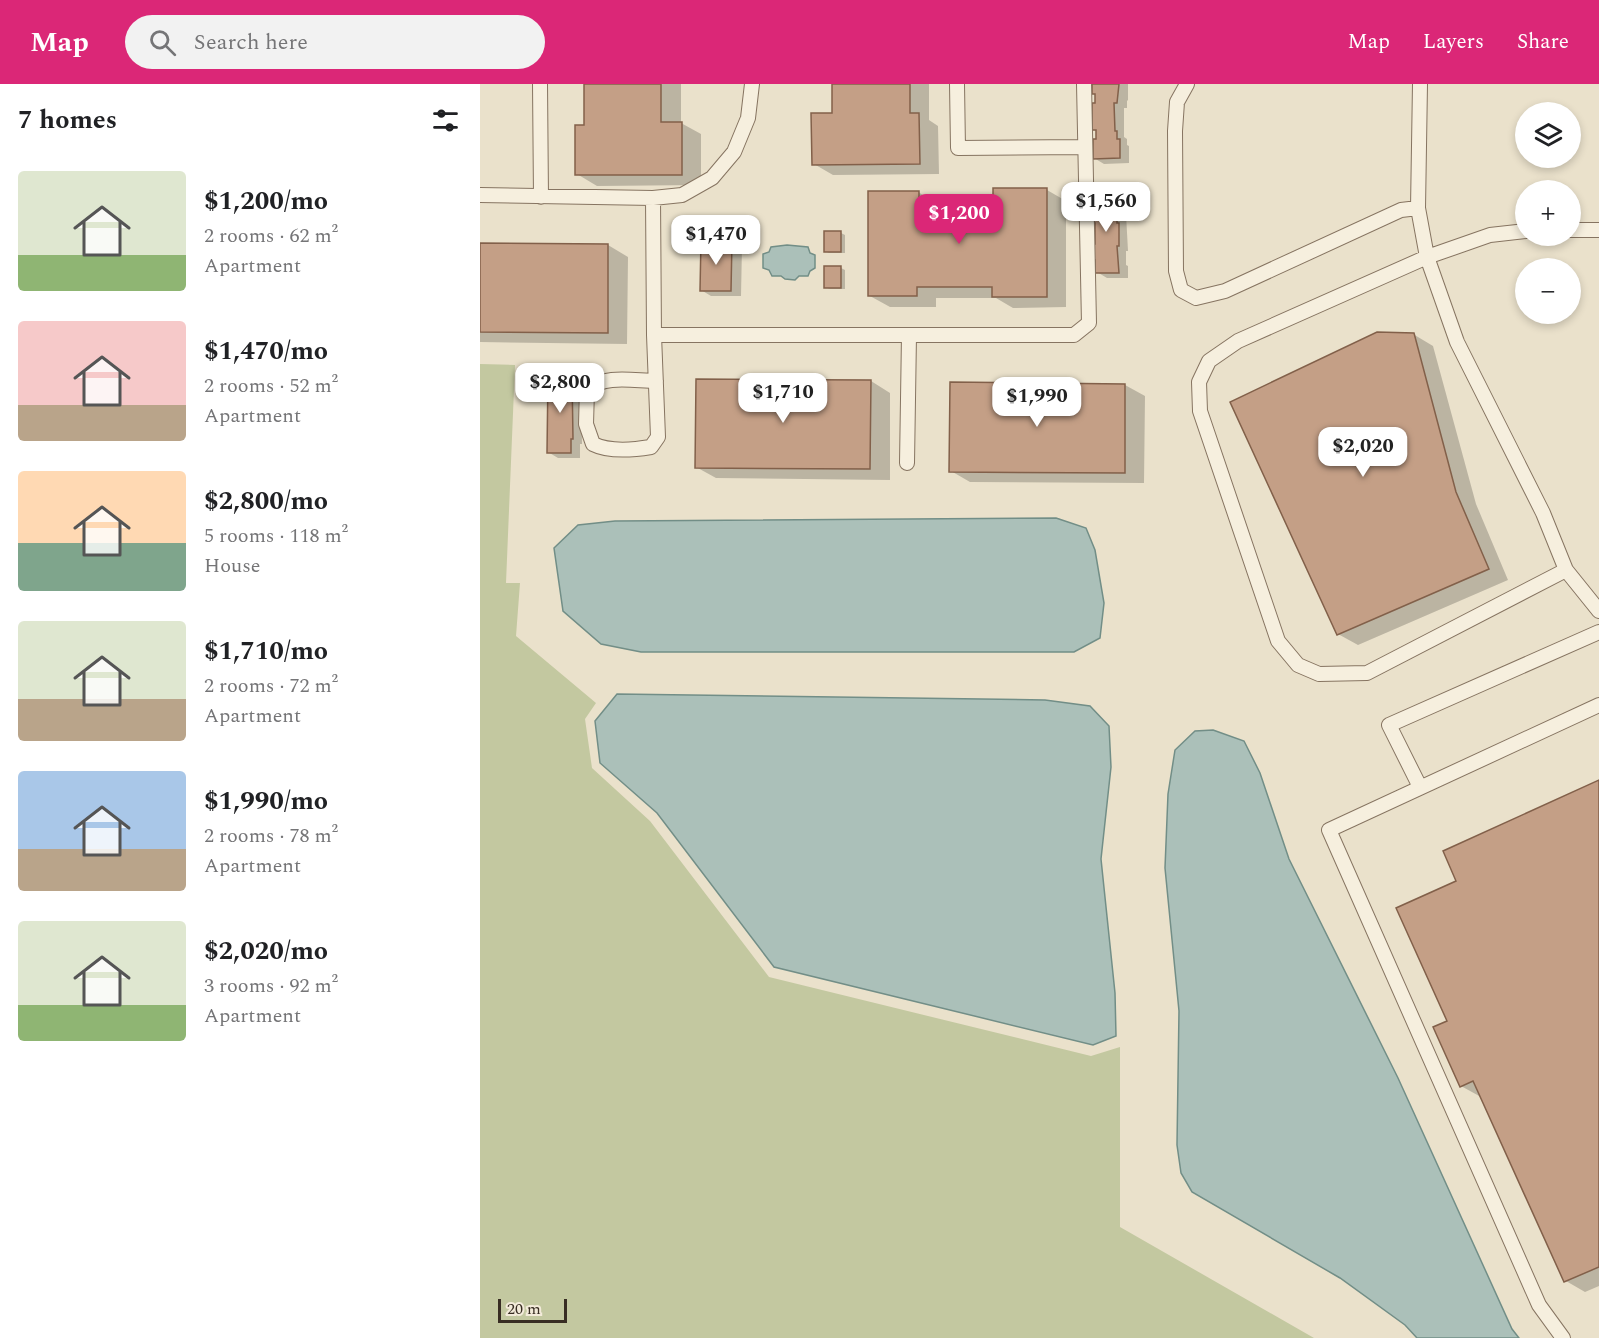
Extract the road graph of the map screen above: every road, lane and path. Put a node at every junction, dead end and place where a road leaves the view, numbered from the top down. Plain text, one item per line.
1 (540, 84) edge
2 (752, 84) edge
3 (957, 84) edge
4 (1084, 84) edge
5 (1187, 84) edge
6 (1420, 84) edge
7 (1085, 147) junction
8 (480, 195) edge
9 (540, 197) junction
10 (653, 198) junction
11 (1418, 207) junction
12 (1581, 230) edge
13 (1599, 230) edge
14 (1515, 232) edge
15 (1427, 256) junction
16 (909, 334) junction
17 (654, 335) junction
18 (656, 381) junction
19 (907, 463) dead end
20 (1566, 570) junction
21 (1599, 611) edge
22 (1599, 632) edge
23 (1599, 705) edge
24 (1420, 787) junction
25 (1563, 1338) edge

1 - 9 lane
2 - 10 lane
3 - 7 lane
4 - 7 lane
5 - 11 lane
6 - 11 lane
7 - 16 lane
8 - 9 lane
9 - 10 lane
10 - 17 lane
11 - 15 lane
12 - 13 lane
14 - 15 lane
15 - 20 lane
15 - 20 lane
16 - 17 lane
16 - 19 lane
17 - 18 lane
18 - 18 lane
20 - 21 lane
22 - 24 lane
23 - 24 lane
24 - 25 lane

